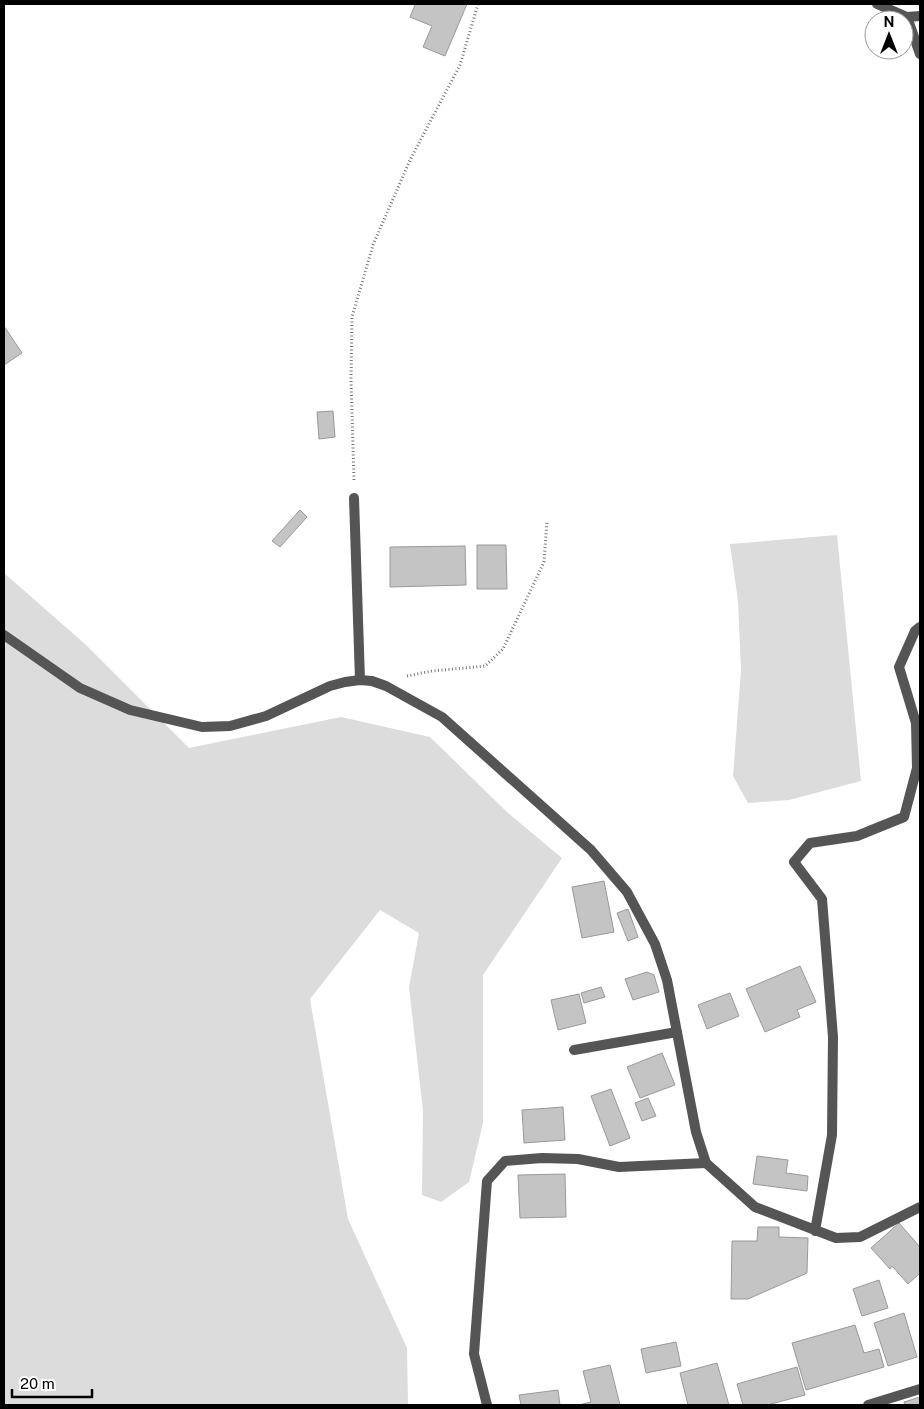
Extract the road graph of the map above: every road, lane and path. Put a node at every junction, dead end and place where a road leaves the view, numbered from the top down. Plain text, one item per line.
1 (478, 4) edge
2 (878, 4) edge
3 (891, 10) edge
4 (914, 37) edge
5 (920, 54) edge
6 (354, 498) joint
7 (547, 522) dead end
8 (920, 627) edge
9 (4, 635) edge
10 (360, 680) junction
11 (386, 686) junction
12 (677, 1032) junction
13 (574, 1050) dead end
14 (706, 1163) junction
15 (920, 1207) edge
16 (815, 1231) junction
17 (920, 1389) edge
18 (487, 1405) edge
19 (868, 1405) edge

1 - 6 path
2 - 3 street
4 - 5 street
6 - 10 street
7 - 11 path
8 - 16 street
9 - 10 street
10 - 11 street
11 - 12 street
12 - 13 street
12 - 14 street
14 - 16 street
14 - 18 street
15 - 16 street
17 - 19 street

